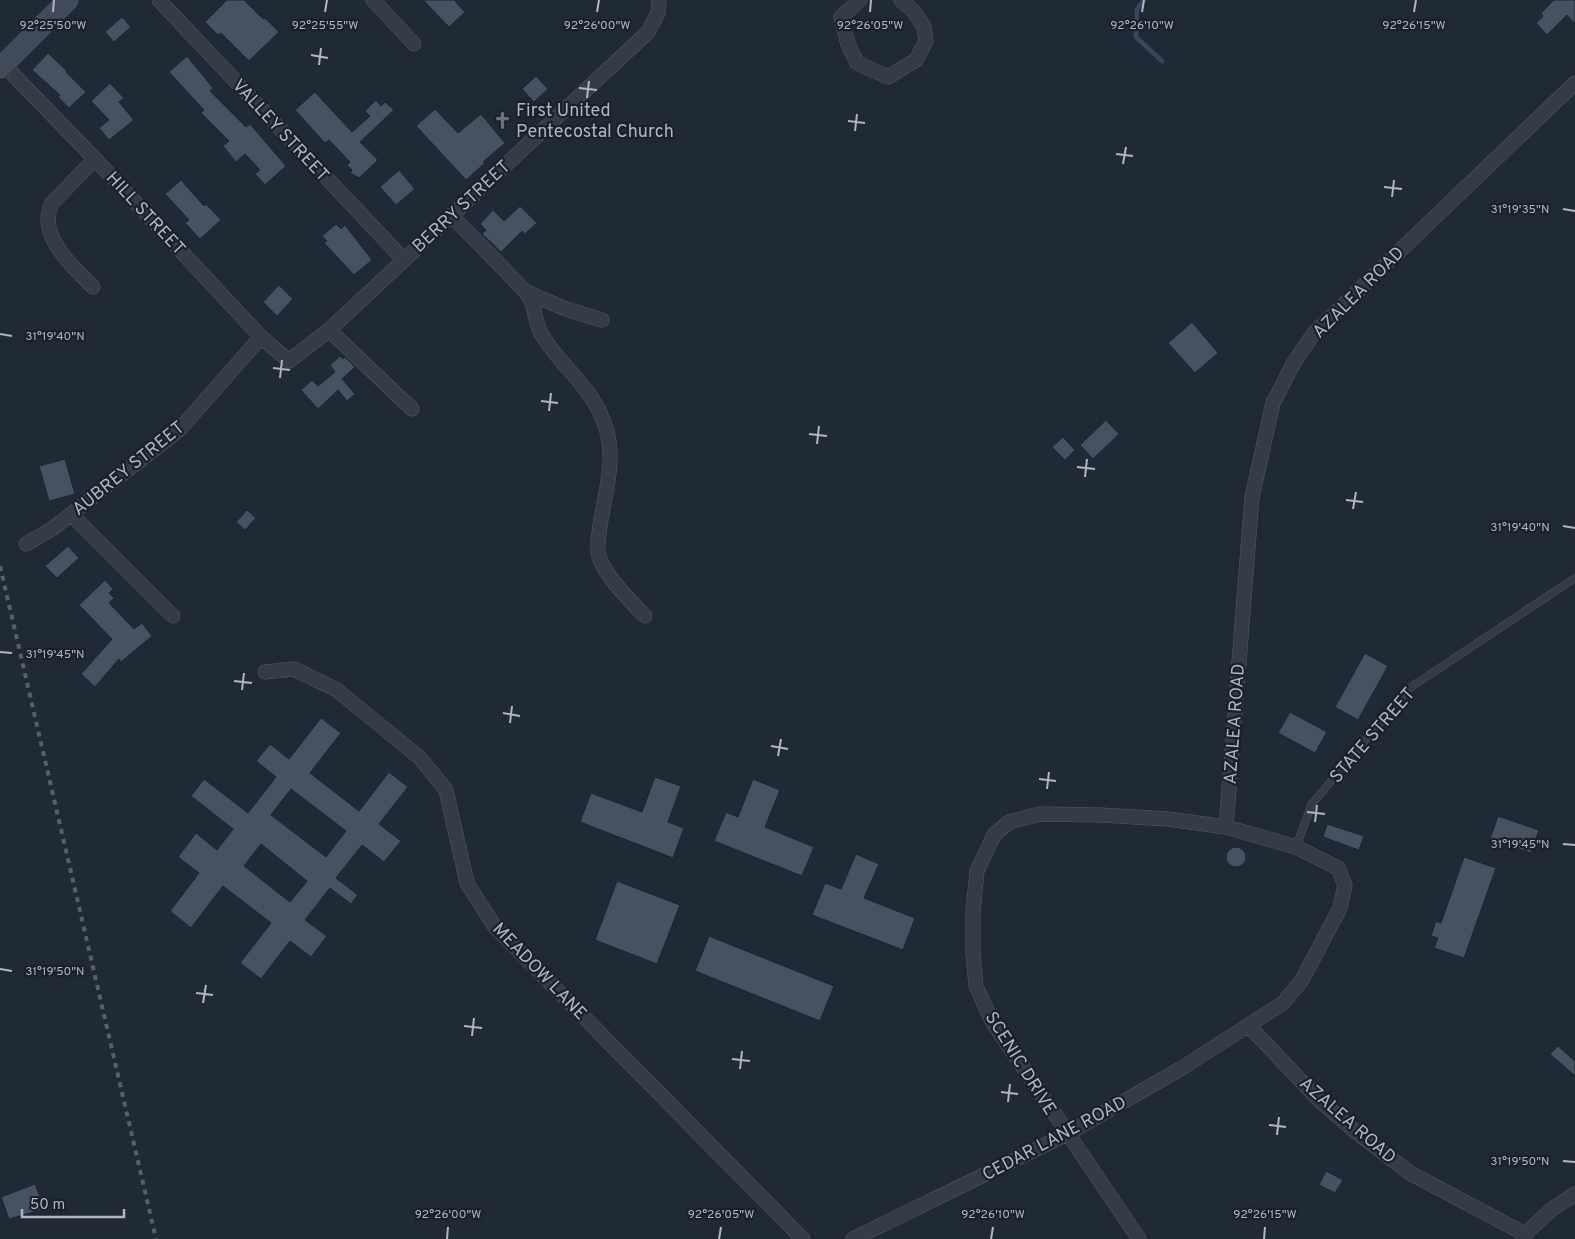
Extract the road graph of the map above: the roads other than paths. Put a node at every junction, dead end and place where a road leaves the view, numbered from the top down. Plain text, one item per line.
1 (68, 0) edge
2 (159, 0) edge
3 (373, 0) edge
4 (659, 0) edge
5 (860, 0) edge
6 (901, 0) edge
7 (414, 44) dead end
8 (1, 64) edge
9 (1575, 83) edge
10 (95, 159) junction
11 (451, 215) junction
12 (404, 260) junction
13 (93, 287) dead end
14 (526, 292) junction
15 (602, 320) dead end
16 (329, 330) junction
17 (262, 337) junction
18 (290, 361) joint
19 (412, 409) dead end
20 (71, 514) junction
21 (26, 544) dead end
22 (1575, 578) edge
23 (173, 616) dead end
24 (645, 616) dead end
25 (265, 672) dead end
26 (1226, 827) junction
27 (1296, 847) junction
28 (1249, 1026) junction
29 (1067, 1134) junction
30 (1575, 1194) edge
31 (1524, 1236) edge
32 (803, 1239) edge
33 (853, 1239) edge
34 (1140, 1239) edge

1 - 8 main road
2 - 12 street, VALLEY STREET
3 - 7 street
4 - 11 street, BERRY STREET
5 - 6 street
8 - 10 street, HILL STREET
9 - 26 street, AZALEA ROAD
10 - 13 street
10 - 17 street, HILL STREET
11 - 12 street, BERRY STREET
11 - 14 street
12 - 16 street, BERRY STREET
14 - 15 street
14 - 24 street
16 - 18 street, BERRY STREET
16 - 19 street
17 - 18 street, HILL STREET
17 - 20 street, AUBREY STREET
20 - 21 street, AUBREY STREET
20 - 23 street
22 - 27 lane, STATE STREET
25 - 32 street, MEADOW LANE
26 - 27 street
26 - 29 street, SCENIC DRIVE
27 - 28 street
28 - 29 street, CEDAR LANE ROAD
28 - 31 street, AZALEA ROAD
29 - 33 street, CEDAR LANE ROAD
29 - 34 street, SCENIC DRIVE
30 - 31 street

